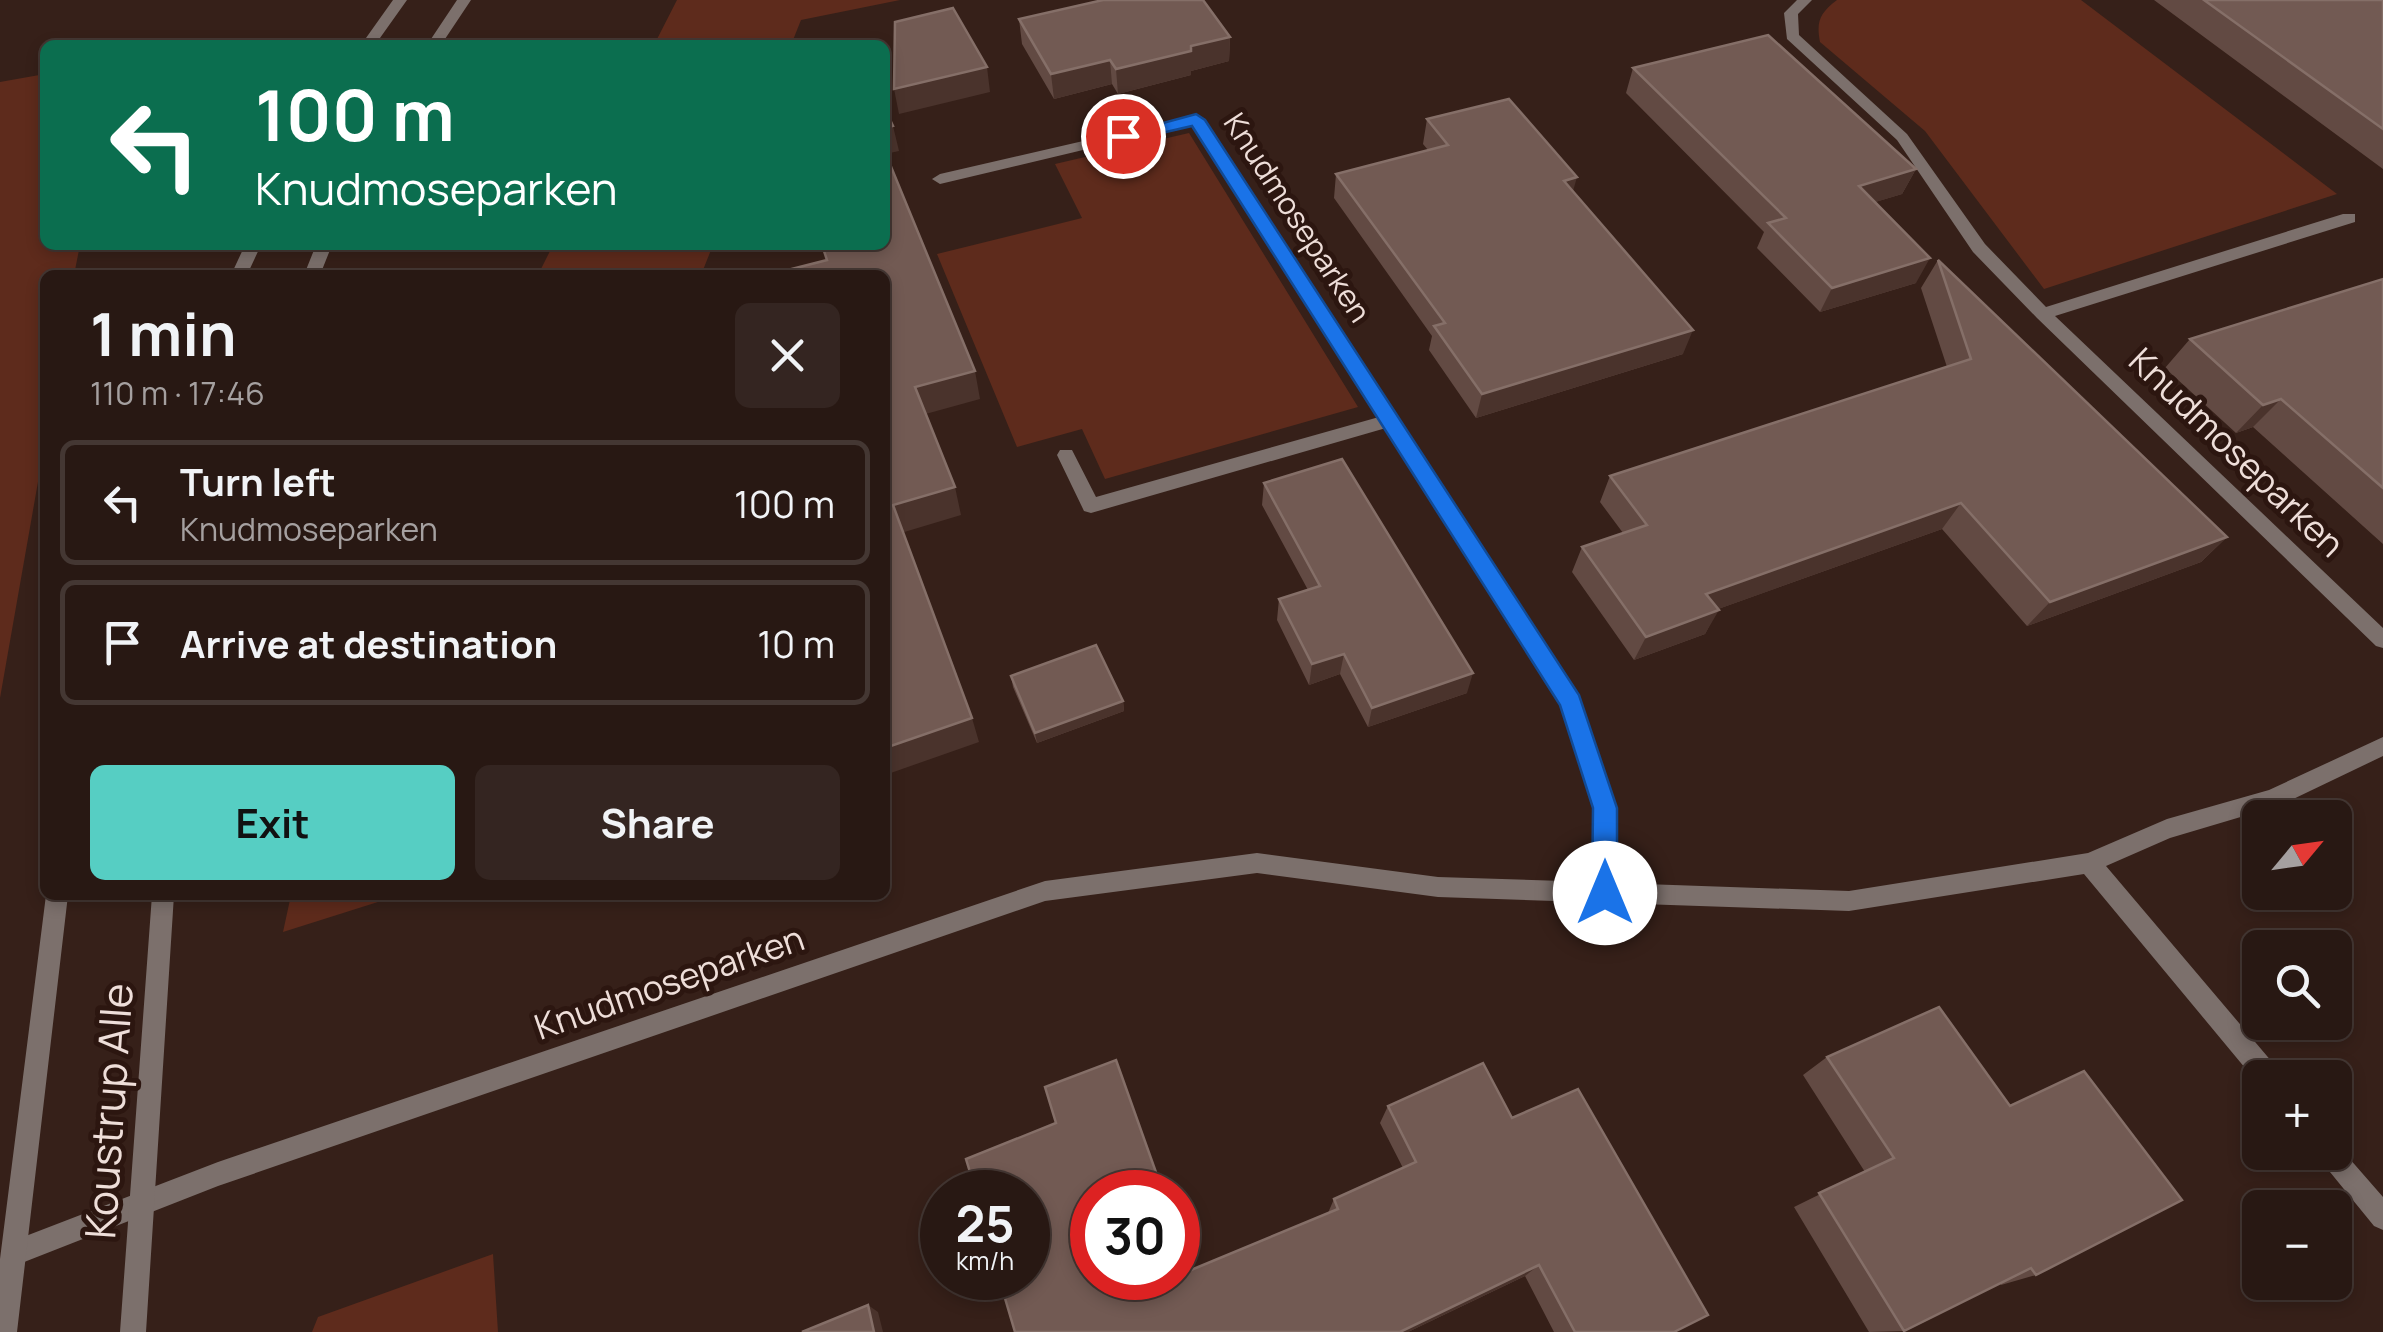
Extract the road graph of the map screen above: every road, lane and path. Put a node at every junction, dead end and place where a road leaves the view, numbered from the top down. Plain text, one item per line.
1 (400, 0) edge
2 (464, 0) edge
3 (1804, 0) edge
4 (372, 40) edge
5 (437, 40) edge
6 (940, 179) dead end
7 (2349, 218) dead end
8 (2043, 314) junction
9 (1390, 420) junction
10 (1066, 455) dead end
11 (2383, 640) edge
12 (2383, 746) edge
13 (2089, 863) junction
14 (1605, 893) junction
15 (55, 900) edge
16 (163, 900) edge
17 (2254, 1060) edge
18 (2345, 1170) edge
19 (142, 1204) junction
20 (2383, 1217) edge
21 (14, 1253) junction
22 (4, 1332) edge
23 (133, 1332) edge

1 - 4 street
2 - 5 street
3 - 8 street, Knudmoseparken
6 - 9 street, Knudmoseparken
7 - 8 street
8 - 11 street, Knudmoseparken
9 - 10 street
9 - 14 street, Knudmoseparken
12 - 13 street, Knudmoseparken
13 - 14 street, Knudmoseparken
13 - 17 street
14 - 19 street, Knudmoseparken
15 - 21 street, Koustrup Alle
16 - 19 street, Koustrup Alle
18 - 20 street
19 - 21 street, Knudmoseparken
19 - 23 street, Koustrup Alle
21 - 22 street, Koustrup Alle

